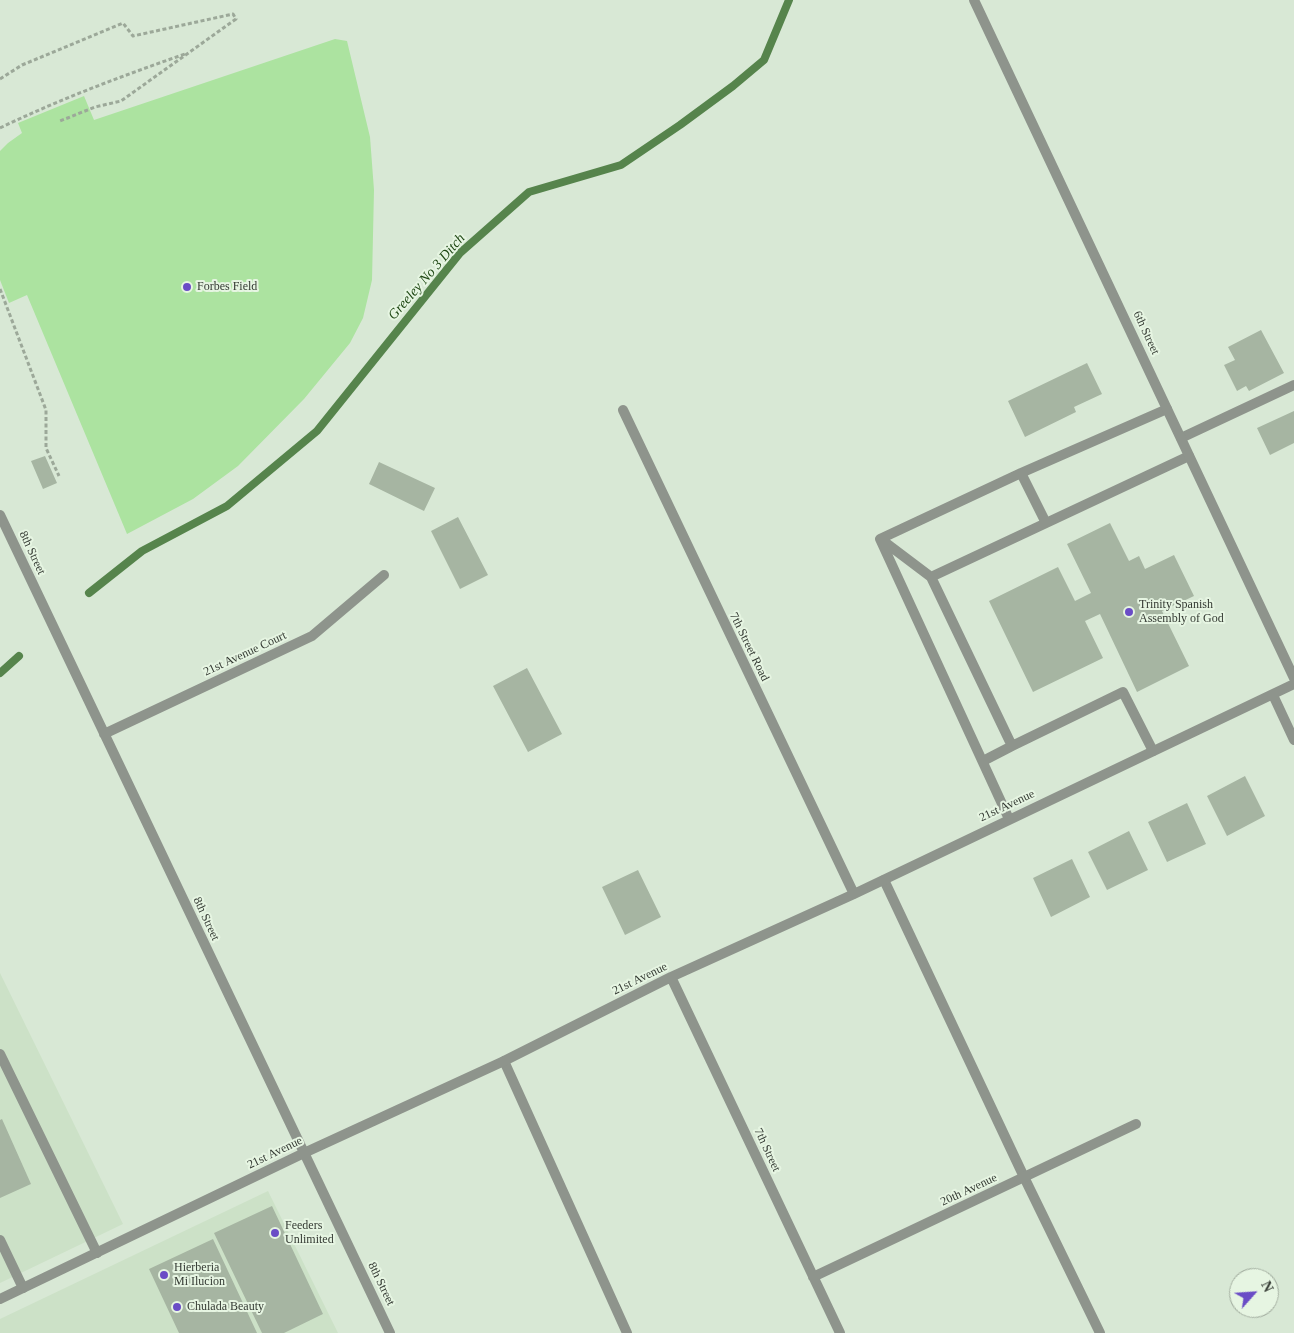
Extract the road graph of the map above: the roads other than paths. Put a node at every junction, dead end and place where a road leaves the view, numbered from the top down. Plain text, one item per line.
1 (974, 0) edge
2 (1294, 385) edge
3 (1167, 409) junction
4 (622, 410) dead end
5 (1181, 438) junction
6 (1189, 456) junction
7 (1021, 473) junction
8 (0, 515) edge
9 (1046, 523) junction
10 (880, 539) junction
11 (384, 575) dead end
12 (931, 577) junction
13 (1294, 678) edge
14 (1294, 684) edge
15 (1273, 695) junction
16 (104, 734) junction
17 (1294, 740) edge
18 (1012, 746) junction
19 (1153, 751) junction
20 (983, 761) junction
21 (1009, 819) junction
22 (884, 880) junction
23 (854, 894) junction
24 (671, 977) junction
25 (0, 1054) edge
26 (504, 1061) junction
27 (1136, 1124) dead end
28 (304, 1153) junction
29 (1024, 1178) junction
30 (0, 1240) edge
31 (97, 1253) junction
32 (814, 1277) junction
33 (23, 1288) junction
34 (0, 1299) edge
35 (390, 1333) edge
36 (627, 1333) edge
37 (840, 1333) edge
38 (1100, 1333) edge

1 - 3 street, 6th Street
2 - 5 street
3 - 5 street, 6th Street
3 - 7 street
4 - 23 street, 7th Street Road
5 - 6 street, 6th Street
6 - 9 street
6 - 13 street, 6th Street
7 - 9 street
7 - 10 street
8 - 16 street, 8th Street
9 - 12 street
10 - 12 street
10 - 20 street
11 - 16 street, 21st Avenue Court
12 - 18 street
14 - 15 street, 21st Avenue
15 - 17 street
15 - 19 street, 21st Avenue
16 - 28 street, 8th Street
18 - 19 street
18 - 20 street
19 - 21 street, 21st Avenue
20 - 21 street
21 - 22 street, 21st Avenue
22 - 23 street, 21st Avenue
22 - 29 street
23 - 24 street, 21st Avenue
24 - 26 street, 21st Avenue
24 - 32 street, 7th Street
25 - 31 street
26 - 28 street, 21st Avenue
26 - 36 street
27 - 29 street, 20th Avenue
28 - 31 street, 21st Avenue
28 - 35 street, 8th Street
29 - 32 street, 20th Avenue
29 - 38 street
30 - 33 street
31 - 33 street, 21st Avenue
32 - 37 street, 7th Street
33 - 34 street, 21st Avenue

